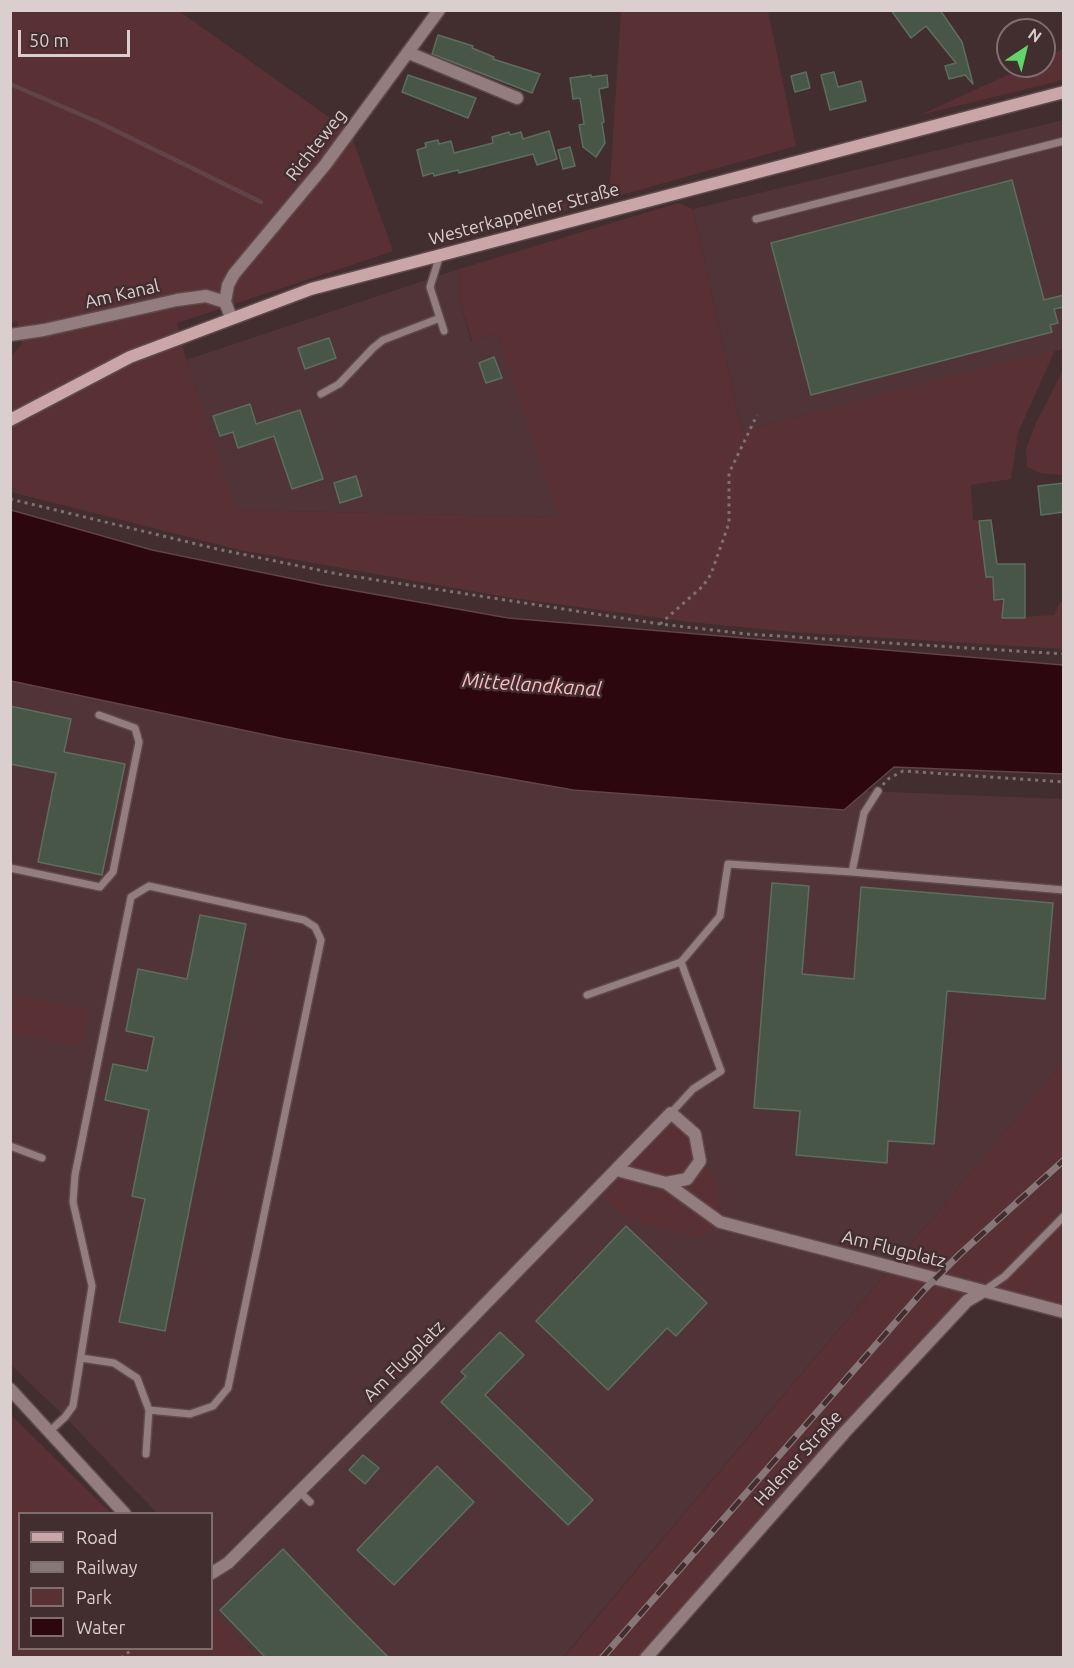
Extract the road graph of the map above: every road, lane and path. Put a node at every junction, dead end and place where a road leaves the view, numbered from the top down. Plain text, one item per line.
1 (439, 10) edge
2 (409, 53) junction
3 (1064, 92) edge
4 (517, 98) dead end
5 (1063, 141) edge
6 (756, 219) dead end
7 (440, 255) junction
8 (225, 302) junction
9 (231, 317) junction
10 (440, 318) junction
11 (444, 331) dead end
12 (10, 334) edge
13 (321, 394) dead end
14 (757, 415) dead end
15 (10, 420) edge
16 (10, 499) edge
17 (660, 624) junction
18 (1064, 654) edge
19 (99, 715) dead end
20 (1064, 782) edge
21 (878, 790) joint
22 (10, 868) edge
23 (852, 872) junction
24 (1064, 890) edge
25 (681, 962) junction
26 (587, 995) dead end
27 (671, 1113) junction
28 (10, 1146) edge
29 (42, 1158) dead end
30 (617, 1170) junction
31 (666, 1183) junction
32 (1064, 1216) edge
33 (984, 1291) junction
34 (1064, 1312) edge
35 (81, 1358) junction
36 (10, 1389) edge
37 (149, 1410) junction
38 (50, 1431) junction
39 (146, 1454) dead end
40 (299, 1491) junction
41 (310, 1502) dead end
42 (123, 1512) edge
43 (213, 1572) edge
44 (646, 1658) edge

1 - 2 street, Richteweg
2 - 4 street
2 - 8 street, Richteweg
3 - 7 main road, Westerkappelner Straße
5 - 6 lane
7 - 9 main road, Westerkappelner Straße
7 - 10 lane
8 - 9 street
8 - 12 street, Am Kanal
9 - 15 main road, Westerkappelner Straße
10 - 11 lane
10 - 13 lane
14 - 17 path
16 - 17 path
17 - 18 path
19 - 22 lane
20 - 21 path
21 - 23 lane
23 - 24 lane
23 - 25 lane
25 - 26 lane
25 - 27 lane
27 - 30 street, Am Flugplatz
27 - 31 street
28 - 29 lane
30 - 31 street, Am Flugplatz
30 - 40 street, Am Flugplatz
31 - 33 street, Am Flugplatz
32 - 33 lane
33 - 34 street, Am Flugplatz
33 - 44 street, Halener Straße
35 - 37 lane
35 - 37 lane
35 - 38 lane
36 - 38 street
37 - 39 lane
38 - 42 street
40 - 41 lane
40 - 43 street, Am Flugplatz

